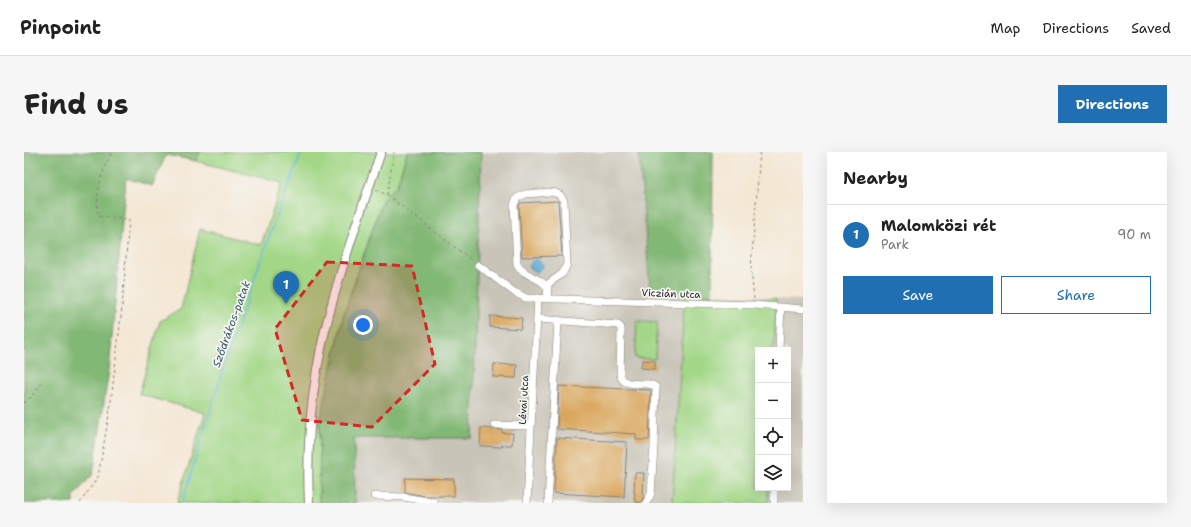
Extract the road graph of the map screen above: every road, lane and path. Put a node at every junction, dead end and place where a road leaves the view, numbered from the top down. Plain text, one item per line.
1 (112, 152) edge
2 (381, 152) edge
3 (394, 152) edge
4 (760, 152) edge
5 (369, 187) junction
6 (387, 195) junction
7 (478, 265) joint
8 (547, 288) junction
9 (538, 298) junction
10 (547, 299) junction
11 (754, 305) junction
12 (781, 307) junction
13 (803, 308) edge
14 (537, 319) junction
15 (558, 320) junction
16 (779, 347) edge
17 (43, 382) dead end
18 (24, 403) edge
19 (494, 425) dead end
20 (531, 426) junction
21 (774, 491) edge
22 (374, 497) edge
23 (434, 502) dead end
24 (80, 503) edge
25 (309, 503) edge
26 (528, 503) edge
27 (548, 503) edge
28 (646, 503) edge
29 (774, 503) edge

1 - 24 path
2 - 5 main road
3 - 6 path
4 - 11 path
5 - 6 path
5 - 25 main road
6 - 7 path
7 - 9 street, Viczián utca
8 - 8 street
8 - 10 street
9 - 10 street, Viczián utca
9 - 14 street, Lévai utca
10 - 11 street, Viczián utca
11 - 12 street, Viczián utca
12 - 13 street, Viczián utca
12 - 16 street
14 - 15 street
14 - 20 street, Lévai utca
15 - 27 street
15 - 28 street
17 - 18 path
19 - 20 street
20 - 26 street, Lévai utca
21 - 29 street
22 - 23 street

